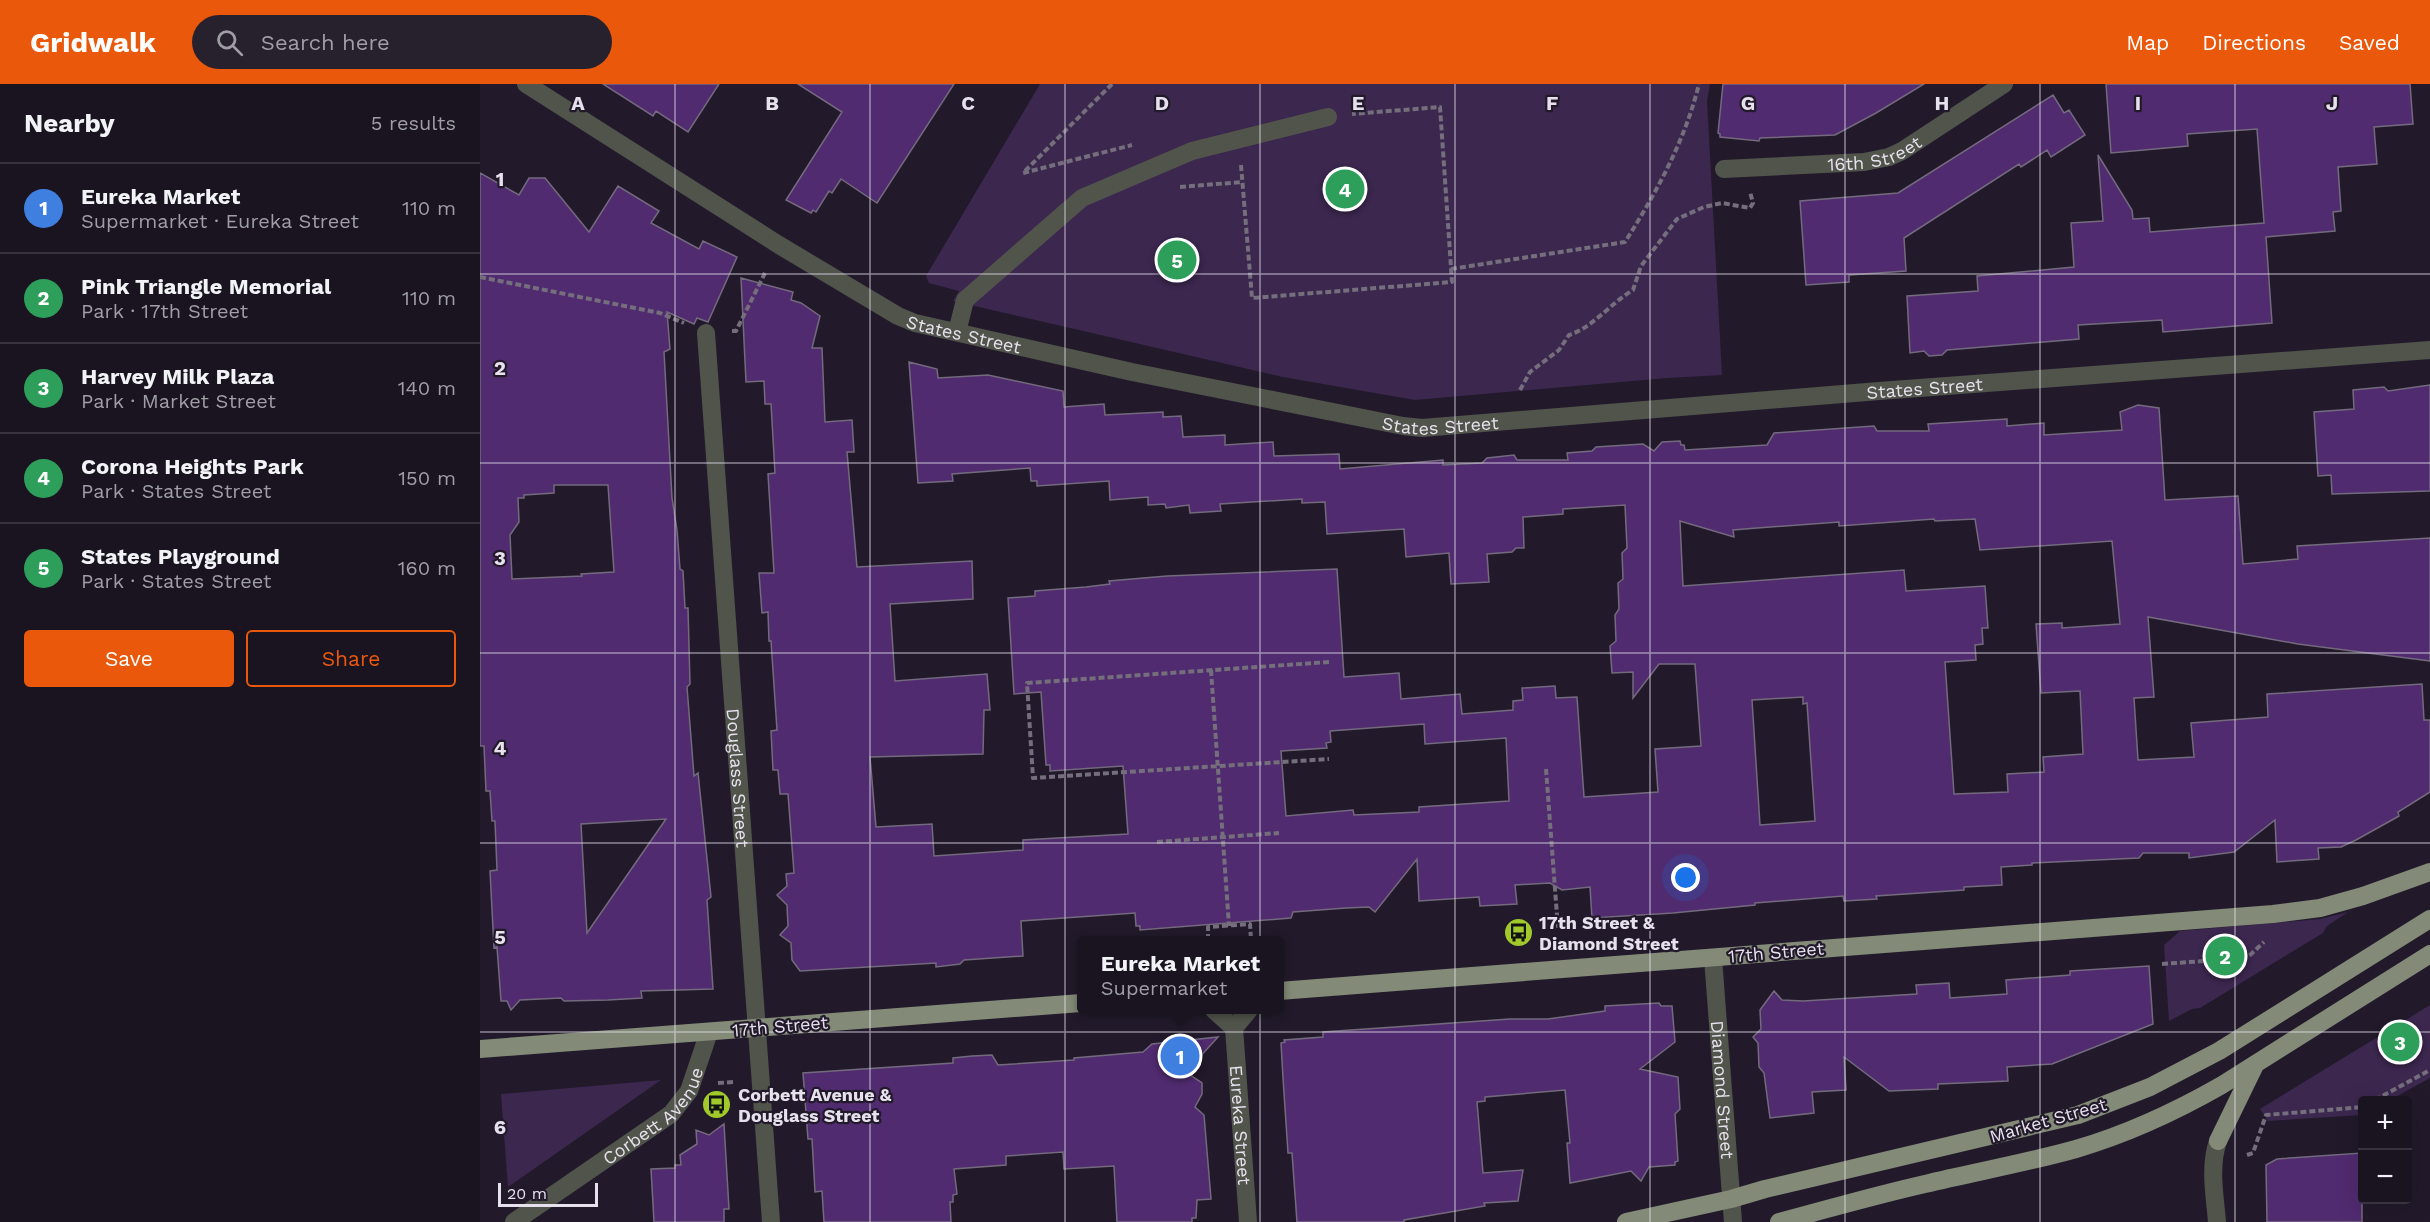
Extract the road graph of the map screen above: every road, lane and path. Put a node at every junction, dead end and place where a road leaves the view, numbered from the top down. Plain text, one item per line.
1 (526, 84) edge
2 (1112, 84) edge
3 (1699, 84) edge
4 (2004, 84) edge
5 (1328, 117) joint
6 (1239, 139) junction
7 (1136, 144) dead end
8 (1154, 167) junction
9 (1727, 170) joint
10 (1242, 182) junction
11 (1451, 269) junction
12 (765, 273) dead end
13 (480, 278) edge
14 (660, 313) dead end
15 (736, 331) dead end
16 (957, 332) junction
17 (706, 333) dead end
18 (2430, 350) edge
19 (1520, 390) dead end
20 (1329, 662) dead end
21 (1211, 670) junction
22 (1329, 759) dead end
23 (1219, 766) junction
24 (1546, 769) dead end
25 (1278, 833) dead end
26 (1224, 837) junction
27 (1157, 842) dead end
28 (2430, 872) edge
29 (2430, 919) edge
30 (1229, 926) junction
31 (1558, 929) dead end
32 (1209, 936) edge
33 (1251, 936) edge
34 (2269, 939) dead end
35 (2430, 954) edge
36 (1713, 958) junction
37 (2162, 964) dead end
38 (1284, 991) edge
39 (1077, 1003) edge
40 (1218, 1014) edge
41 (1246, 1014) edge
42 (756, 1028) junction
43 (1234, 1028) junction
44 (709, 1032) junction
45 (480, 1049) edge
46 (2255, 1065) junction
47 (2430, 1070) edge
48 (734, 1082) dead end
49 (717, 1083) dead end
50 (2383, 1096) edge
51 (2358, 1107) edge
52 (2218, 1141) joint
53 (2247, 1155) dead end
54 (1731, 1199) junction
55 (514, 1222) edge
56 (771, 1222) edge
57 (1248, 1222) edge
58 (1626, 1222) edge
59 (1733, 1222) edge
60 (1779, 1222) edge
61 (2217, 1222) edge

1 - 16 street, States Street
2 - 7 path
3 - 11 path
4 - 9 street, 16th Street
5 - 6 street
5 - 11 path
6 - 8 street
6 - 10 path
8 - 10 path
8 - 16 street
9 - 19 path
10 - 11 path
12 - 15 path
13 - 14 path
16 - 18 street, States Street
17 - 42 street, Douglass Street
20 - 21 path
21 - 23 path
21 - 23 path
22 - 23 path
23 - 26 path
24 - 31 path
25 - 26 path
26 - 27 path
26 - 30 path
28 - 36 main road, 17th Street
29 - 54 main road, Market Street
30 - 32 path
30 - 33 path
34 - 37 path
35 - 46 main road, Market Street
36 - 38 main road, 17th Street
36 - 54 street, Diamond Street
39 - 42 main road, 17th Street
40 - 43 street
41 - 43 street
42 - 44 main road, 17th Street
42 - 56 street, Douglass Street
43 - 57 street, Eureka Street
44 - 45 main road, 17th Street
44 - 55 street, Corbett Avenue
46 - 52 main road
46 - 60 main road, Market Street
47 - 50 path
48 - 49 path
51 - 53 path
52 - 61 street
54 - 58 main road, Market Street
54 - 59 street, Diamond Street

